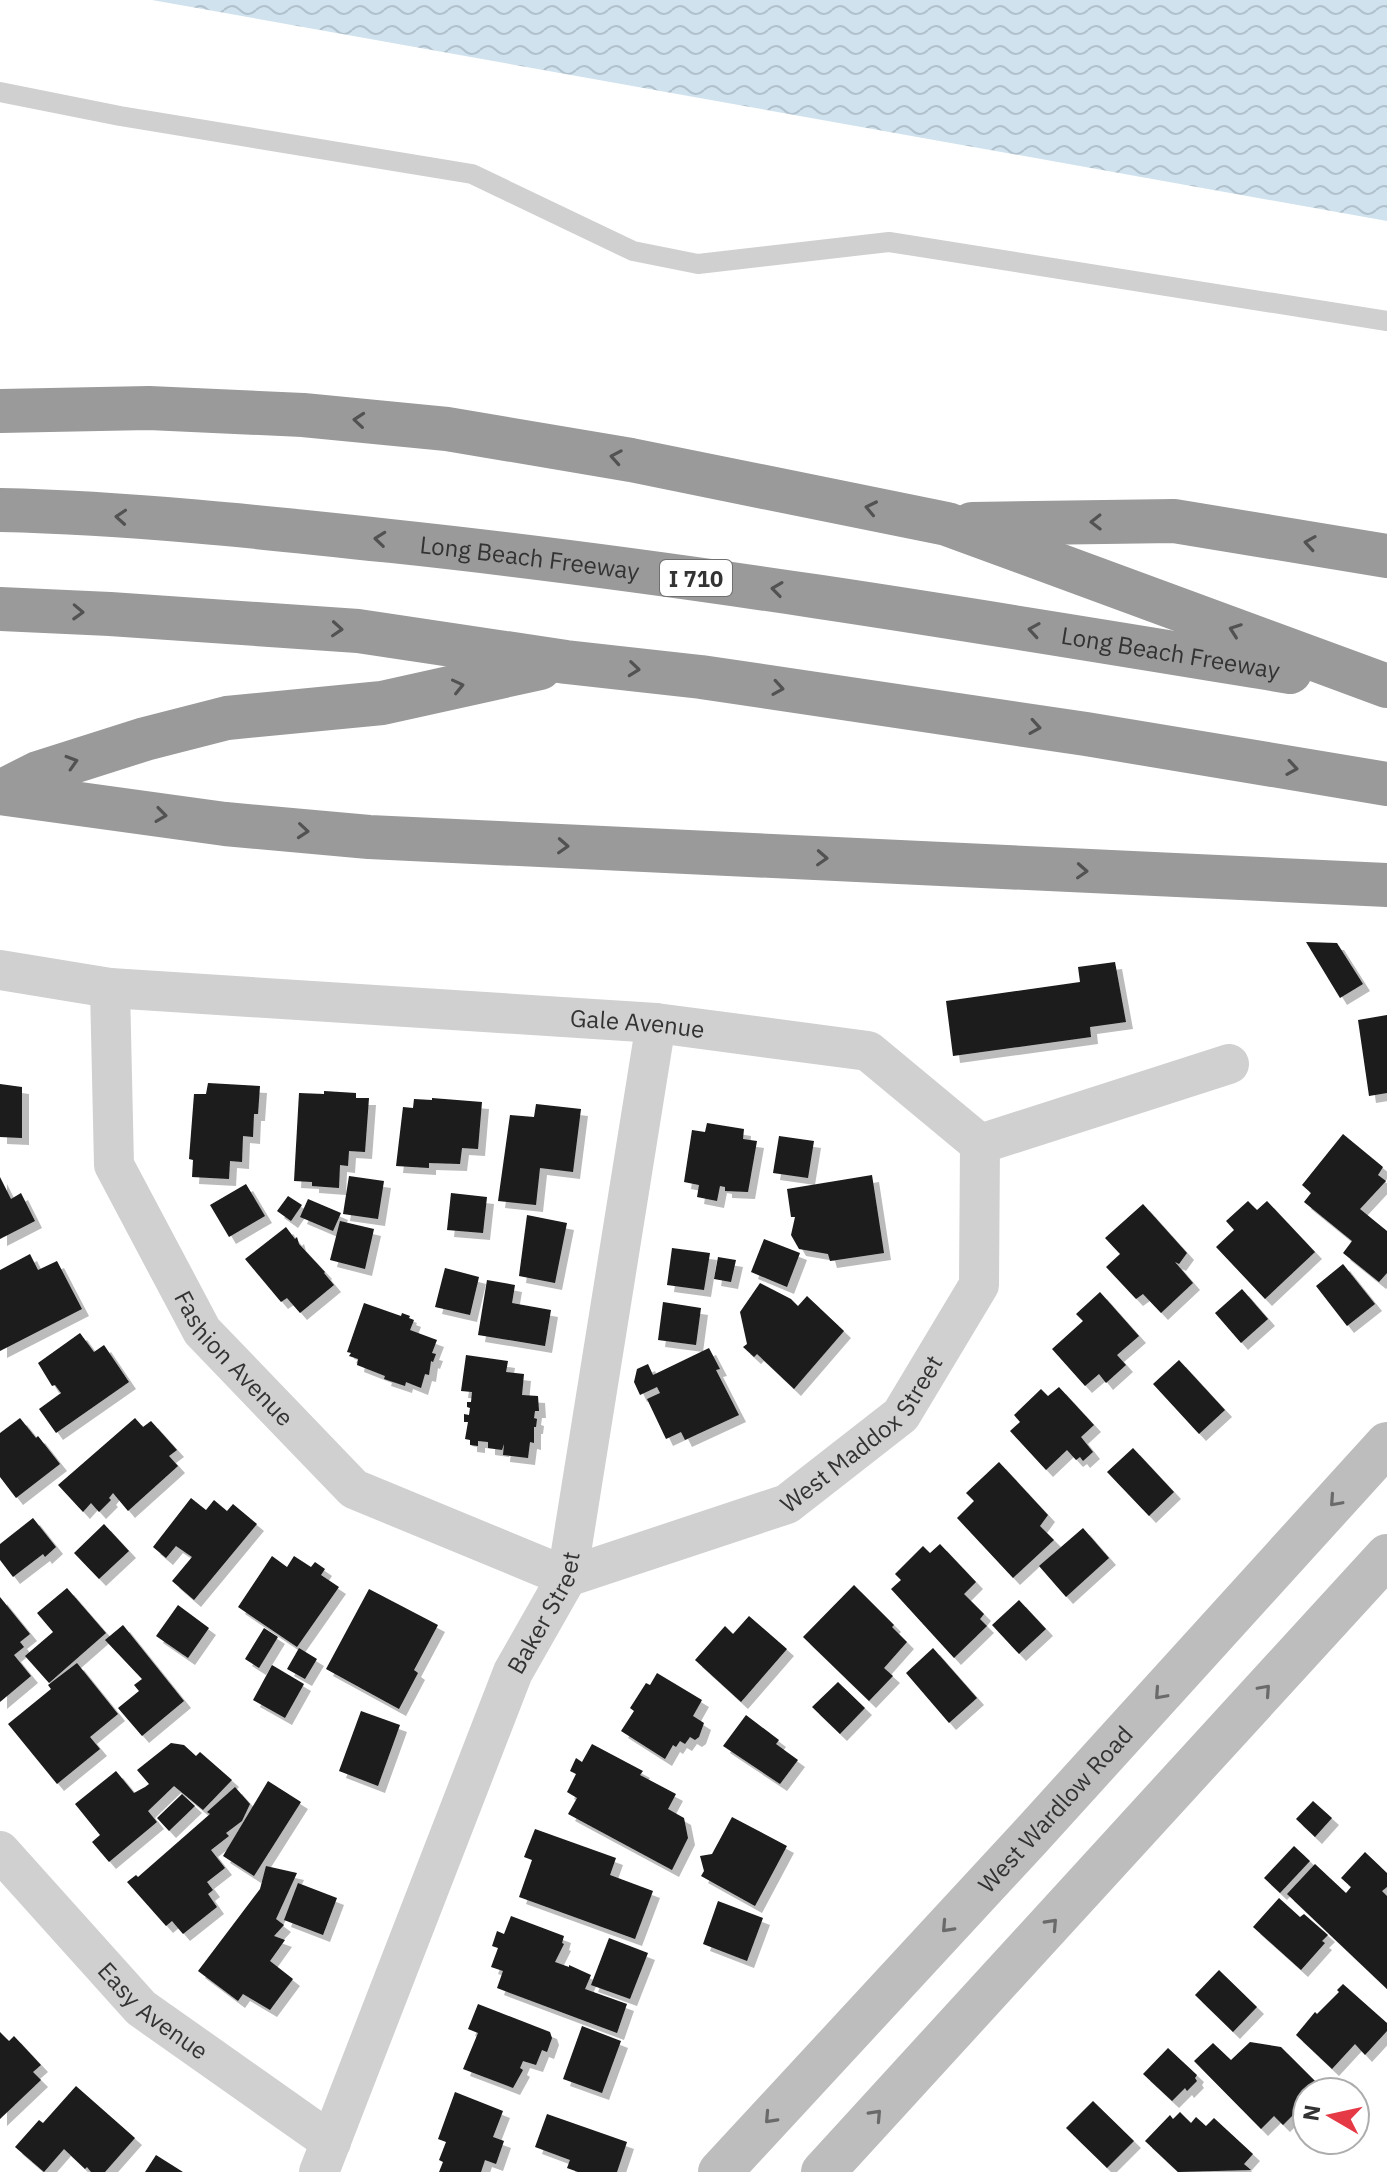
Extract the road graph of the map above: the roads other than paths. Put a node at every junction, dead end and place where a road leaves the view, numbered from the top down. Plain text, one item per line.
1 (0, 92) edge
2 (1387, 321) edge
3 (0, 384) edge
4 (149, 408) junction
5 (0, 411) edge
6 (0, 510) edge
7 (947, 524) junction
8 (1387, 556) edge
9 (0, 609) edge
10 (566, 662) junction
11 (1387, 687) edge
12 (1387, 784) edge
13 (0, 793) edge
14 (1387, 885) edge
15 (0, 970) edge
16 (110, 988) junction
17 (656, 1023) junction
18 (1229, 1064) dead end
19 (980, 1144) junction
20 (1387, 1444) edge
21 (1387, 1556) edge
22 (567, 1577) junction
23 (0, 1851) edge
24 (325, 2157) edge
25 (720, 2172) edge
26 (823, 2172) edge

1 - 2 lane
3 - 4 highway
4 - 5 highway
7 -> 4 highway
11 -> 6 highway, Long Beach Freeway / I 710
8 -> 7 highway
11 -> 7 highway
9 -> 10 highway
10 -> 12 highway
13 -> 10 highway
13 -> 14 highway
15 - 16 street, Gale Avenue
16 - 17 street, Gale Avenue
16 - 22 street, Fashion Avenue
17 - 19 street, Gale Avenue
17 - 22 street, Baker Street
18 - 19 street
19 - 22 street, West Maddox Street
20 -> 25 main road, West Wardlow Road
26 -> 21 main road
22 - 24 street, Baker Street
23 - 24 street, Easy Avenue

